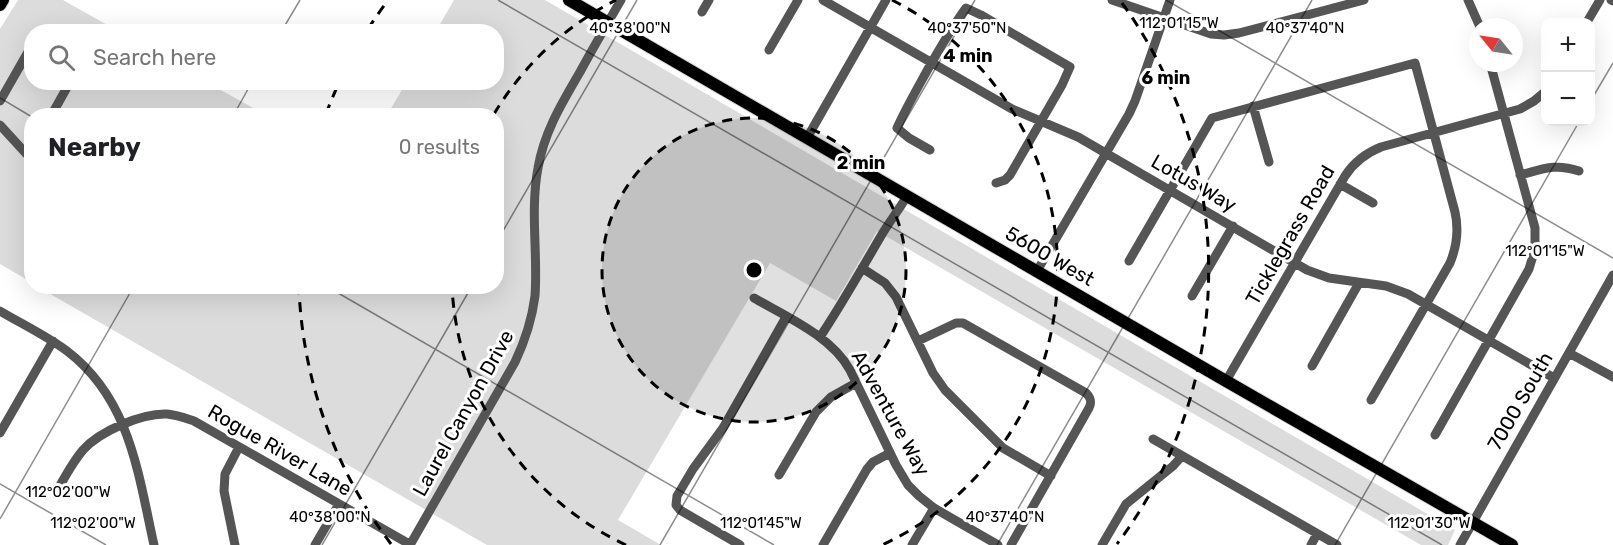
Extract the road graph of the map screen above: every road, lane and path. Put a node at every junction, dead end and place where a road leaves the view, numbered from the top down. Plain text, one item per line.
1 (3, 0) edge
2 (569, 0) edge
3 (621, 0) edge
4 (709, 0) edge
5 (798, 0) edge
6 (823, 0) edge
7 (886, 0) edge
8 (1112, 0) edge
9 (1170, 0) edge
10 (1324, 0) edge
11 (1364, 0) edge
12 (1468, 0) edge
13 (1600, 0) edge
14 (0, 5) edge
15 (1327, 10) junction
16 (702, 12) dead end
17 (1164, 18) junction
18 (1476, 18) edge
19 (1589, 18) edge
20 (608, 22) junction
21 (871, 27) junction
22 (769, 50) dead end
23 (24, 59) edge
24 (932, 63) junction
25 (1492, 72) edge
26 (66, 90) edge
27 (1541, 94) edge
28 (0, 101) edge
29 (1253, 106) junction
30 (55, 108) edge
31 (1504, 114) junction
32 (1042, 120) junction
33 (0, 125) edge
34 (1434, 132) junction
35 (807, 138) junction
36 (24, 145) edge
37 (930, 150) dead end
38 (1106, 153) junction
39 (1269, 162) dead end
40 (1579, 171) dead end
41 (1520, 175) junction
42 (996, 183) dead end
43 (1340, 184) junction
44 (1170, 190) junction
45 (907, 196) junction
46 (1373, 203) dead end
47 (1233, 226) junction
48 (1129, 261) dead end
49 (1295, 262) junction
50 (862, 268) junction
51 (1037, 271) junction
52 (1613, 275) edge
53 (1359, 284) junction
54 (1192, 296) dead end
55 (754, 298) dead end
56 (1426, 304) junction
57 (0, 311) edge
58 (786, 317) junction
59 (820, 338) junction
60 (1489, 340) junction
61 (53, 341) junction
62 (918, 341) junction
63 (1569, 353) junction
64 (1312, 366) dead end
65 (1613, 377) edge
66 (1554, 378) junction
67 (1226, 381) junction
68 (856, 383) junction
69 (1371, 400) dead end
70 (124, 425) junction
71 (0, 433) edge
72 (1435, 435) dead end
73 (1154, 439) dead end
74 (239, 447) junction
75 (890, 453) junction
76 (1182, 456) junction
77 (779, 475) dead end
78 (1051, 476) junction
79 (56, 493) dead end
80 (339, 504) junction
81 (934, 508) junction
82 (1472, 523) junction
83 (1317, 534) junction
84 (154, 545) edge
85 (235, 545) edge
86 (315, 545) edge
87 (410, 545) edge
88 (740, 545) edge
89 (823, 545) edge
90 (912, 545) edge
91 (998, 545) edge
92 (1011, 545) edge
93 (1102, 545) edge
94 (1311, 545) edge
95 (1337, 545) edge
96 (1460, 545) edge
97 (1512, 545) edge

1 - 14 main road
2 - 20 main road, 5600 West
3 - 20 street, Laurel Canyon Drive
4 - 16 street
5 - 22 street
6 - 21 street, Lotus Way
7 - 21 street
8 - 17 street
9 - 17 street
10 - 15 street
11 - 15 street
12 - 18 street
13 - 19 street
15 - 17 street
17 - 38 street
20 - 35 main road, 5600 West
20 - 87 street, Laurel Canyon Drive
21 - 24 street, Lotus Way
21 - 35 street
23 - 28 street
24 - 32 street, Lotus Way
24 - 32 street
24 - 37 street
25 - 31 street
26 - 30 street
27 - 31 street, Ticklegrass Road
29 - 34 street
29 - 39 street
29 - 44 street
31 - 34 street, Ticklegrass Road
31 - 41 street
32 - 38 street, Lotus Way
32 - 42 street
33 - 36 street
34 - 43 street, Ticklegrass Road
34 - 56 street
35 - 45 main road, 5600 West
38 - 44 street, Lotus Way
38 - 51 street
40 - 41 street
41 - 60 street
43 - 46 street
43 - 49 street, Ticklegrass Road
44 - 47 street, Lotus Way
44 - 48 street
45 - 50 street
45 - 51 main road, 5600 West
47 - 49 street, Lotus Way
47 - 54 street
49 - 53 street, Lotus Way
49 - 67 street, Ticklegrass Road
50 - 59 street
50 - 62 street
51 - 67 main road, 5600 West
52 - 63 street, 7000 South
53 - 56 street, Lotus Way
53 - 64 street
55 - 58 street, Adventure Way
56 - 60 street, Lotus Way
56 - 69 street
57 - 61 street
58 - 59 street, Adventure Way
58 - 88 street
59 - 68 street, Adventure Way
60 - 66 street, Lotus Way
60 - 72 street
61 - 70 street
61 - 71 street
62 - 78 street
62 - 78 street
63 - 65 street
63 - 66 street, 7000 South
66 - 82 street, 7000 South
67 - 82 main road, 5600 West
68 - 75 street, Adventure Way
68 - 77 street
70 - 74 street, Rogue River Lane
70 - 79 street, Rogue River Lane
70 - 84 street
73 - 76 street
74 - 80 street, Rogue River Lane
74 - 85 street
75 - 81 street, Adventure Way
75 - 89 street
76 - 83 street
76 - 93 street
78 - 92 street
80 - 86 street
80 - 87 street, Rogue River Lane
81 - 90 street
81 - 91 street, Adventure Way
82 - 96 street, 7000 South
82 - 97 main road, 5600 West
83 - 94 street
83 - 95 street

